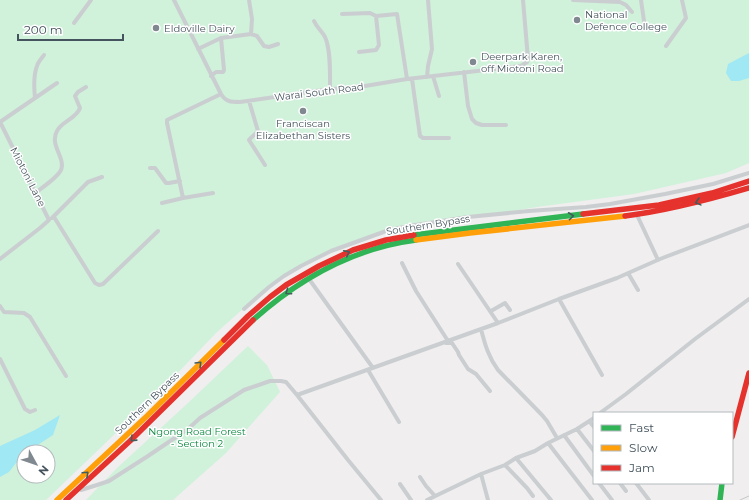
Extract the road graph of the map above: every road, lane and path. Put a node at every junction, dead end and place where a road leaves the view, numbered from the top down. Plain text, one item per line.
1 (91, 0) edge
2 (174, 0) edge
3 (249, 0) edge
4 (428, 0) edge
5 (523, 0) edge
6 (573, 0) edge
7 (641, 0) edge
8 (682, 0) edge
9 (632, 12) dead end
10 (342, 14) dead end
11 (376, 16) junction
12 (314, 21) dead end
13 (74, 23) dead end
14 (645, 28) dead end
15 (251, 34) junction
16 (221, 38) junction
17 (278, 44) dead end
18 (666, 46) dead end
19 (198, 49) junction
20 (358, 52) dead end
21 (44, 55) dead end
22 (464, 72) junction
23 (211, 76) junction
24 (433, 76) junction
25 (427, 77) junction
26 (407, 79) junction
27 (412, 79) junction
28 (58, 83) dead end
29 (86, 87) dead end
30 (330, 89) junction
31 (221, 94) junction
32 (439, 96) dead end
33 (35, 98) junction
34 (249, 101) junction
35 (0, 122) edge
36 (506, 125) dead end
37 (448, 138) dead end
38 (265, 166) dead end
39 (150, 168) dead end
40 (749, 173) edge
41 (102, 177) dead end
42 (180, 181) junction
43 (749, 181) edge
44 (749, 188) edge
45 (35, 193) junction
46 (213, 193) dead end
47 (183, 198) junction
48 (162, 203) dead end
49 (637, 214) junction
50 (54, 217) junction
51 (49, 220) junction
52 (749, 225) edge
53 (158, 231) dead end
54 (0, 259) edge
55 (658, 260) junction
56 (402, 263) dead end
57 (458, 264) dead end
58 (628, 273) junction
59 (308, 279) junction
60 (638, 290) dead end
61 (559, 299) junction
62 (749, 299) edge
63 (0, 306) edge
64 (244, 309) dead end
65 (510, 310) dead end
66 (490, 311) junction
67 (498, 323) junction
68 (481, 329) junction
69 (446, 342) junction
70 (0, 359) edge
71 (373, 368) junction
72 (368, 370) junction
73 (749, 373) edge
74 (602, 375) dead end
75 (66, 376) dead end
76 (490, 391) dead end
77 (297, 395) junction
78 (35, 410) dead end
79 (601, 412) edge
80 (593, 419) edge
81 (590, 421) junction
82 (400, 422) dead end
83 (593, 426) edge
84 (577, 429) junction
85 (733, 433) edge
86 (564, 435) junction
87 (557, 438) junction
88 (548, 442) junction
89 (593, 450) edge
90 (516, 458) junction
91 (505, 465) junction
92 (481, 474) junction
93 (593, 475) edge
94 (420, 477) dead end
95 (400, 484) dead end
96 (601, 484) edge
97 (621, 484) edge
98 (637, 484) edge
99 (722, 484) edge
100 (77, 490) junction
101 (626, 491) dead end
102 (435, 496) junction
103 (533, 496) dead end
104 (56, 500) edge
105 (66, 500) edge
106 (381, 500) edge
107 (411, 500) edge
108 (427, 500) edge
109 (488, 500) edge
110 (551, 500) edge
111 (592, 500) edge
112 (612, 500) edge
113 (649, 500) edge
114 (719, 500) edge

1 - 13 street
2 - 19 street
3 - 15 street
4 - 25 street
5 - 22 street, Warai South Road
6 - 9 street
7 - 14 street
8 - 18 street
10 - 11 street
11 - 20 street
11 - 26 street
12 - 30 street
15 - 16 street
15 - 17 street
16 - 19 street
16 - 23 street
19 - 23 street
21 - 33 street
22 - 24 street, Warai South Road
22 - 36 street
23 - 31 street
24 - 25 street, Warai South Road
24 - 32 street
25 - 27 street, Warai South Road
26 - 27 street, Warai South Road
26 - 30 street, Warai South Road
27 - 37 street
28 - 33 street
29 - 45 street
30 - 34 street, Warai South Road
31 - 34 street, Warai South Road
31 - 42 street
33 - 35 street
34 - 38 street
35 - 45 street, Miotoni Lane
39 - 42 street
40 - 64 street
41 - 50 street
42 - 47 street
104 -> 43 main road, Southern Bypass
44 -> 49 main road, Southern Bypass
45 - 51 street, Miotoni Lane
46 - 47 street
47 - 48 street
49 - 55 street
49 - 59 main road, Southern Bypass
50 - 51 street
50 - 53 street
51 - 54 street, Miotoni Lane
52 - 55 street
55 - 58 street
56 - 69 street
57 - 66 street
58 - 60 street
58 - 61 street
59 - 71 street
59 -> 100 main road, Southern Bypass
61 - 67 street
61 - 74 street
62 - 79 street
63 - 75 street
65 - 66 street
66 - 67 street
67 - 68 street
68 - 69 street
68 - 87 street
69 - 71 street
69 - 76 street
70 - 78 street
71 - 72 street
72 - 77 street
72 - 82 street
73 - 85 main road
77 - 100 street
77 - 106 street
80 - 81 street
81 - 83 street
81 - 84 street
84 - 86 street
84 - 89 street
86 - 87 street
86 - 93 street
87 - 88 street
88 - 90 street
88 - 111 street
90 - 91 street
90 - 110 street
91 - 92 street
91 - 103 street
92 - 102 street
92 - 109 street
94 - 102 street
95 - 107 street
96 - 112 street
97 - 101 street
98 - 113 street
99 - 114 main road
100 - 105 main road, Southern Bypass
102 - 108 street

